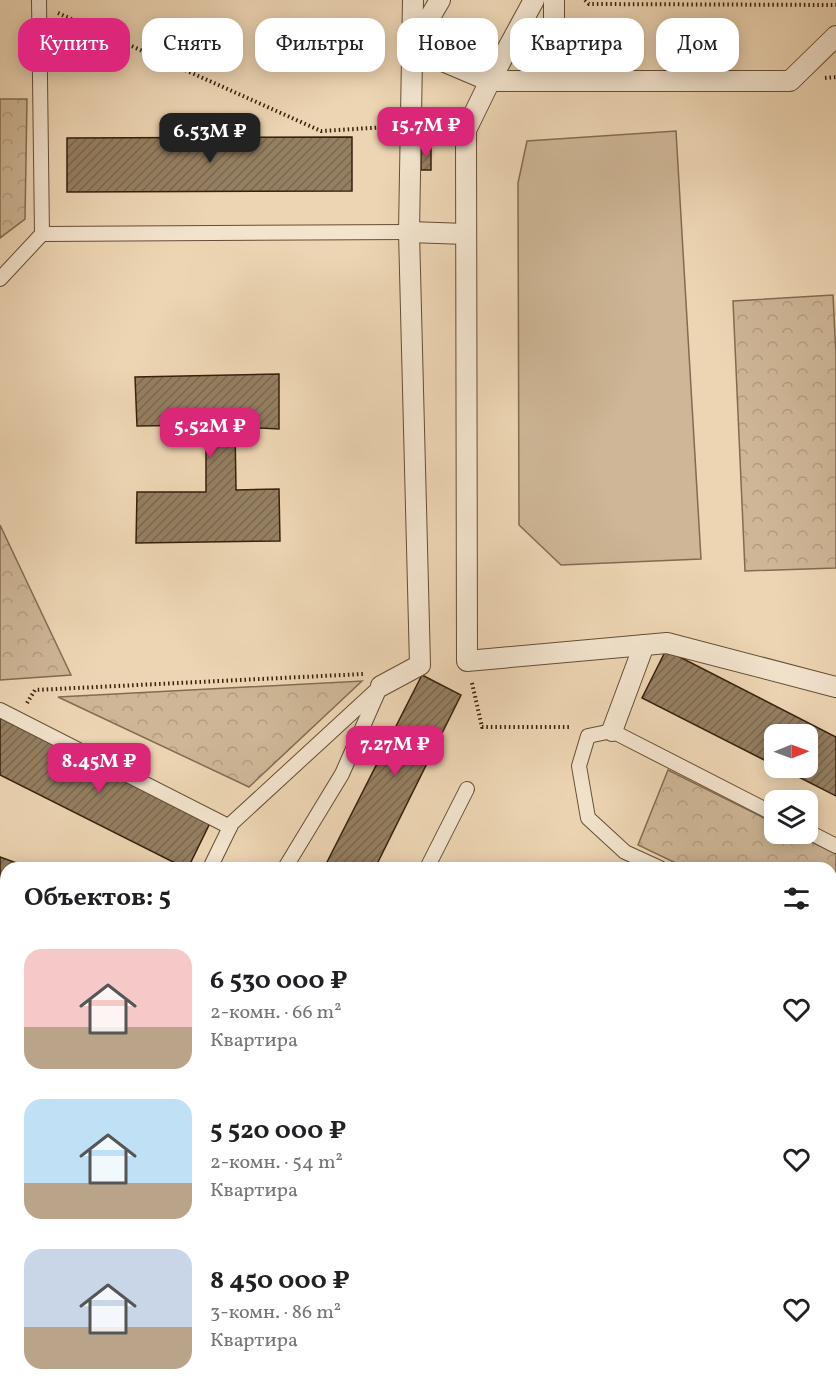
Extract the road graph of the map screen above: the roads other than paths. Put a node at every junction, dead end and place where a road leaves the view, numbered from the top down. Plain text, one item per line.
1 (413, 0) edge
2 (440, 0) edge
3 (534, 0) edge
4 (554, 0) edge
5 (39, 3) edge
6 (413, 18) edge
7 (430, 18) edge
8 (836, 36) edge
9 (411, 72) edge
10 (469, 72) edge
11 (490, 81) junction
12 (554, 81) junction
13 (409, 232) junction
14 (42, 234) junction
15 (466, 234) junction
16 (0, 279) edge
17 (644, 645) junction
18 (381, 686) junction
19 (836, 687) edge
20 (0, 710) edge
21 (612, 731) junction
22 (467, 789) dead end
23 (764, 809) edge
24 (230, 827) junction
25 (818, 837) edge
26 (836, 846) edge
27 (625, 852) junction
28 (213, 862) edge
29 (289, 862) edge
30 (430, 862) edge
31 (633, 862) edge
32 (647, 862) edge

1 - 6 street
2 - 7 street
3 - 11 street
4 - 12 street
5 - 14 lane
8 - 12 street
9 - 13 street
10 - 11 street
11 - 12 street
11 - 15 street
13 - 14 lane
13 - 15 street
13 - 18 street
14 - 16 lane
15 - 17 street
17 - 19 street
17 - 21 street
18 - 24 lane
18 - 29 lane
20 - 24 lane
21 - 23 lane
21 - 27 lane
22 - 30 lane
24 - 28 lane
25 - 26 lane
27 - 31 lane
27 - 32 lane

